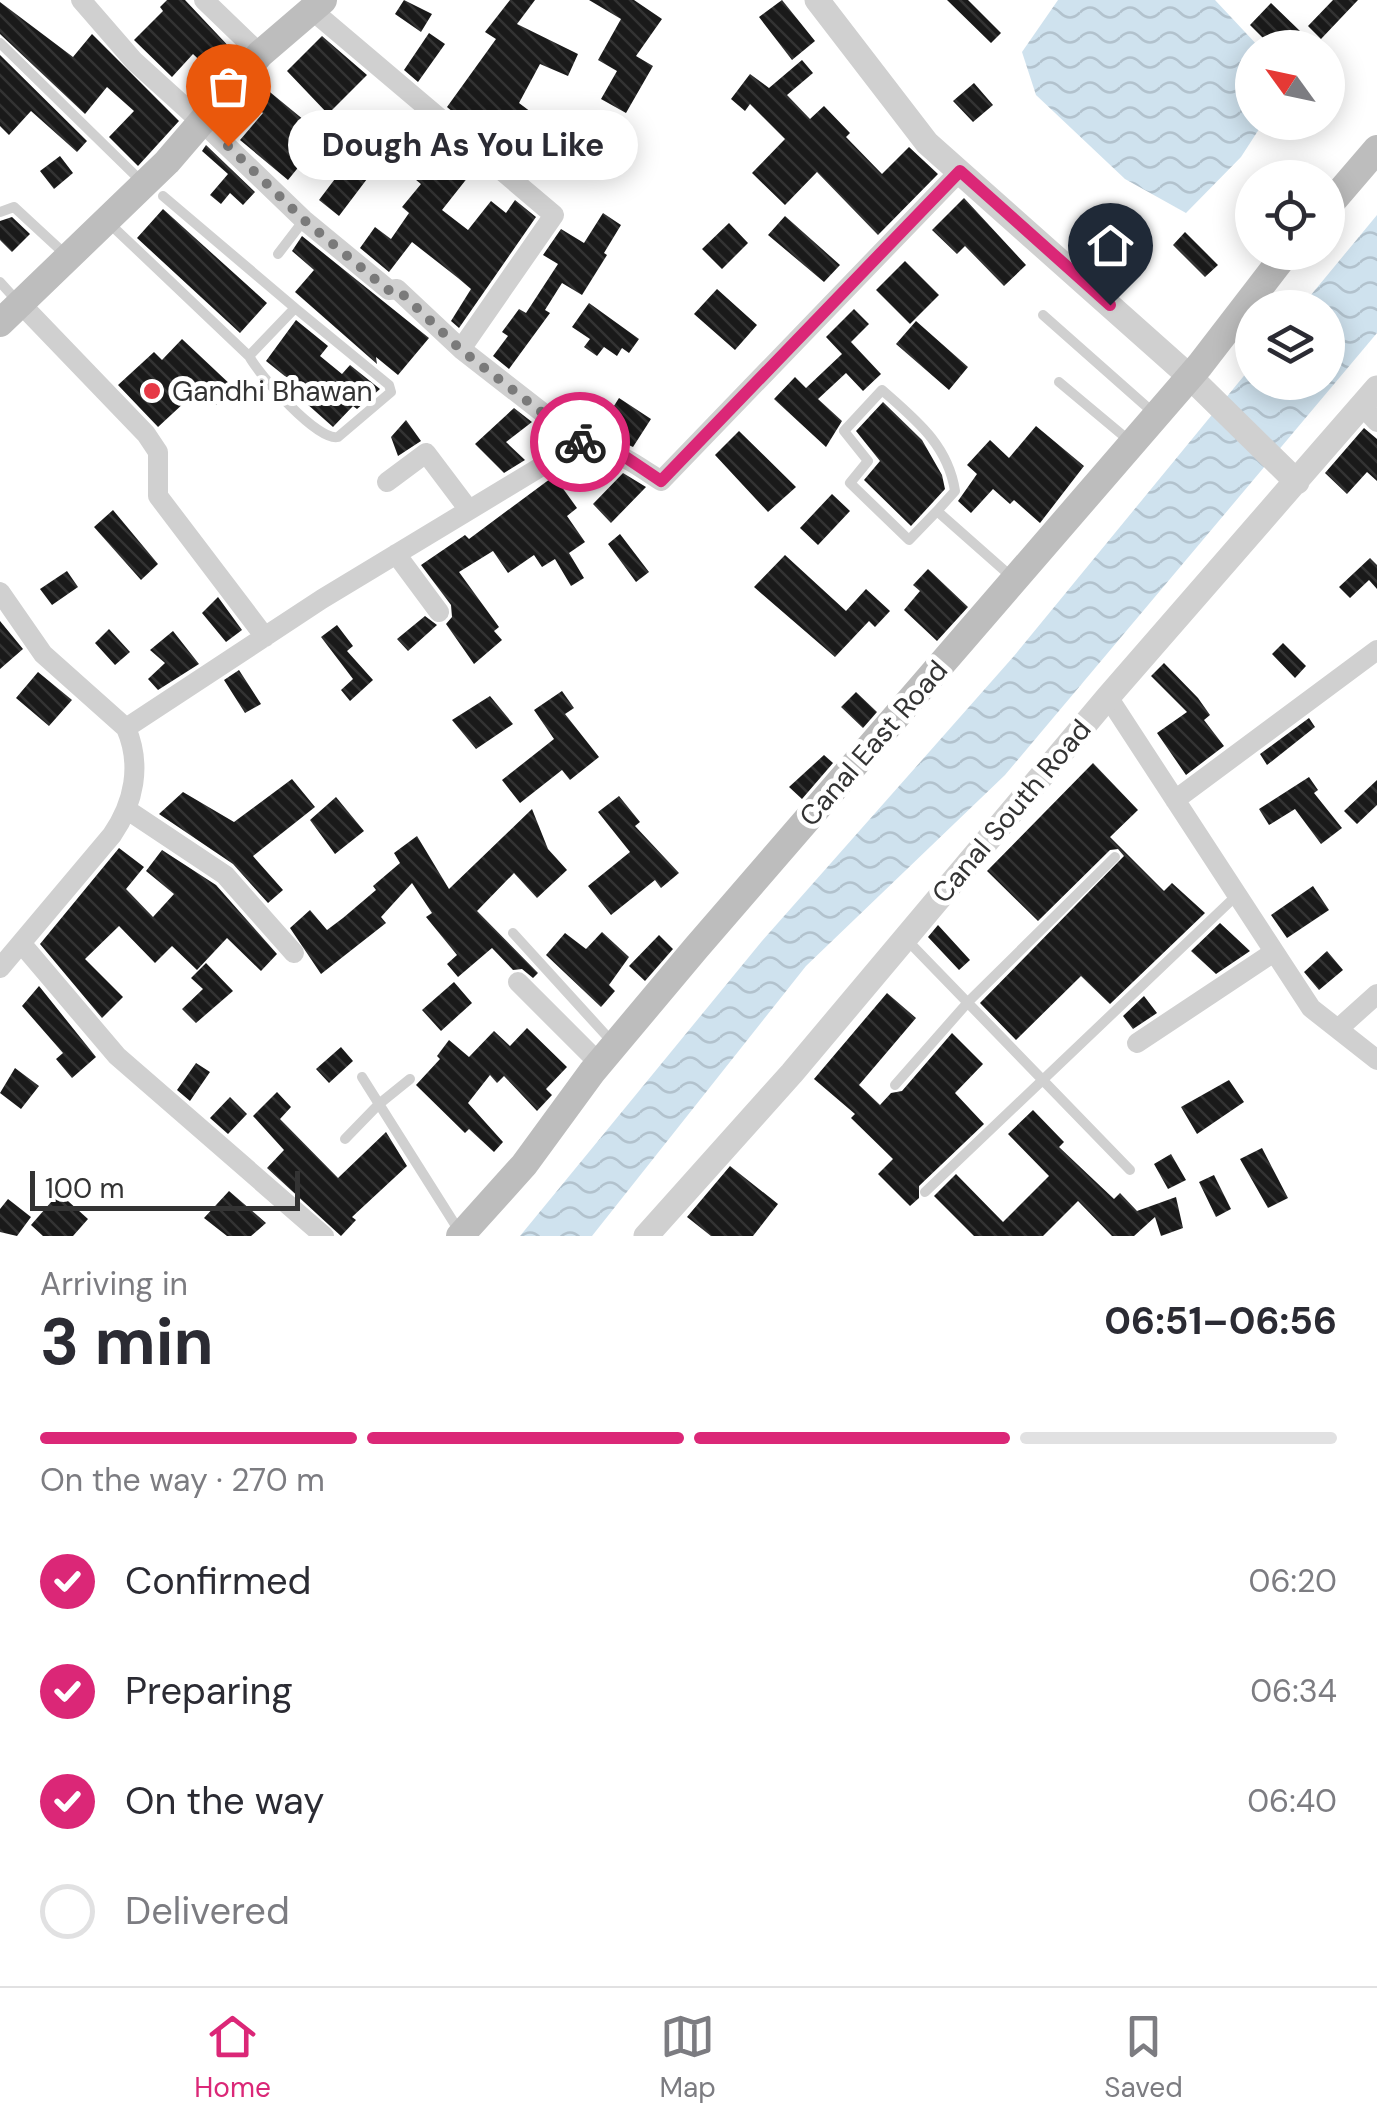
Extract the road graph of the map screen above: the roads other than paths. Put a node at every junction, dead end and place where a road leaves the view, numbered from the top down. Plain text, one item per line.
1 (81, 0) edge
2 (204, 0) edge
3 (817, 0) edge
4 (318, 5) edge
5 (0, 43) edge
6 (260, 54) junction
7 (201, 121) junction
8 (1377, 149) edge
9 (960, 171) junction
10 (1345, 186) edge
11 (153, 189) junction
12 (0, 212) edge
13 (104, 219) junction
14 (304, 220) junction
15 (278, 254) dead end
16 (67, 256) junction
17 (1273, 270) edge
18 (0, 282) edge
19 (295, 308) junction
20 (10, 313) edge
21 (1043, 314) dead end
22 (460, 349) junction
23 (249, 356) junction
24 (1190, 377) junction
25 (1059, 382) dead end
26 (1372, 405) edge
27 (1157, 416) junction
28 (1133, 444) junction
29 (588, 448) junction
30 (387, 482) dead end
31 (1297, 482) junction
32 (469, 510) junction
33 (938, 510) junction
34 (396, 554) junction
35 (1015, 580) junction
36 (0, 592) edge
37 (439, 612) dead end
38 (264, 637) junction
39 (1377, 650) edge
40 (1108, 697) junction
41 (126, 728) junction
42 (1175, 800) junction
43 (129, 811) junction
44 (1115, 858) dead end
45 (1237, 895) junction
46 (513, 932) dead end
47 (904, 938) junction
48 (21, 943) junction
49 (1274, 952) junction
50 (294, 953) dead end
51 (0, 968) edge
52 (518, 982) dead end
53 (1377, 994) edge
54 (969, 1002) junction
55 (1338, 1029) junction
56 (1137, 1044) dead end
57 (607, 1054) junction
58 (1377, 1060) edge
59 (362, 1077) dead end
60 (1045, 1077) junction
61 (410, 1079) dead end
62 (894, 1085) dead end
63 (379, 1104) junction
64 (346, 1139) dead end
65 (1130, 1170) dead end
66 (925, 1192) dead end
67 (324, 1236) edge
68 (461, 1236) edge
69 (646, 1236) edge

1 - 7 street
2 - 6 street
3 - 9 street
4 - 6 main road
4 - 22 street
5 - 11 lane
6 - 7 main road
7 - 11 main road
7 - 14 street
8 - 10 main road
9 - 24 street
9 - 29 street
11 - 13 main road
11 - 19 lane
12 - 16 lane
13 - 16 main road
13 - 23 lane
14 - 15 lane
14 - 22 street
16 - 20 main road
17 - 24 main road, Canal East Road
18 - 20 lane
19 - 23 lane
19 - 23 lane
20 - 38 street
21 - 27 lane
22 - 29 street
24 - 27 main road, Canal East Road
24 - 31 street
25 - 28 lane
26 - 31 street, Canal South Road
27 - 28 main road, Canal East Road
28 - 35 main road, Canal East Road
29 - 32 street
30 - 32 street
31 - 40 street, Canal South Road
32 - 34 street
33 - 33 lane
33 - 35 lane
34 - 37 street
34 - 38 street
35 - 57 main road, Canal East Road
36 - 41 street
38 - 41 street
39 - 42 street
40 - 42 street
40 - 47 street, Canal South Road
41 - 43 street
42 - 45 street
43 - 48 street
43 - 50 street
44 - 54 lane
45 - 49 street
45 - 60 lane
46 - 57 lane
47 - 54 lane
47 - 69 street, Canal South Road
48 - 51 street
48 - 67 street
49 - 55 street
49 - 56 street
52 - 57 street
53 - 55 street
54 - 60 lane
54 - 62 lane
55 - 58 street
57 - 68 main road, Canal East Road
59 - 63 lane
60 - 65 lane
60 - 66 lane
61 - 63 lane
63 - 64 lane
63 - 68 lane

